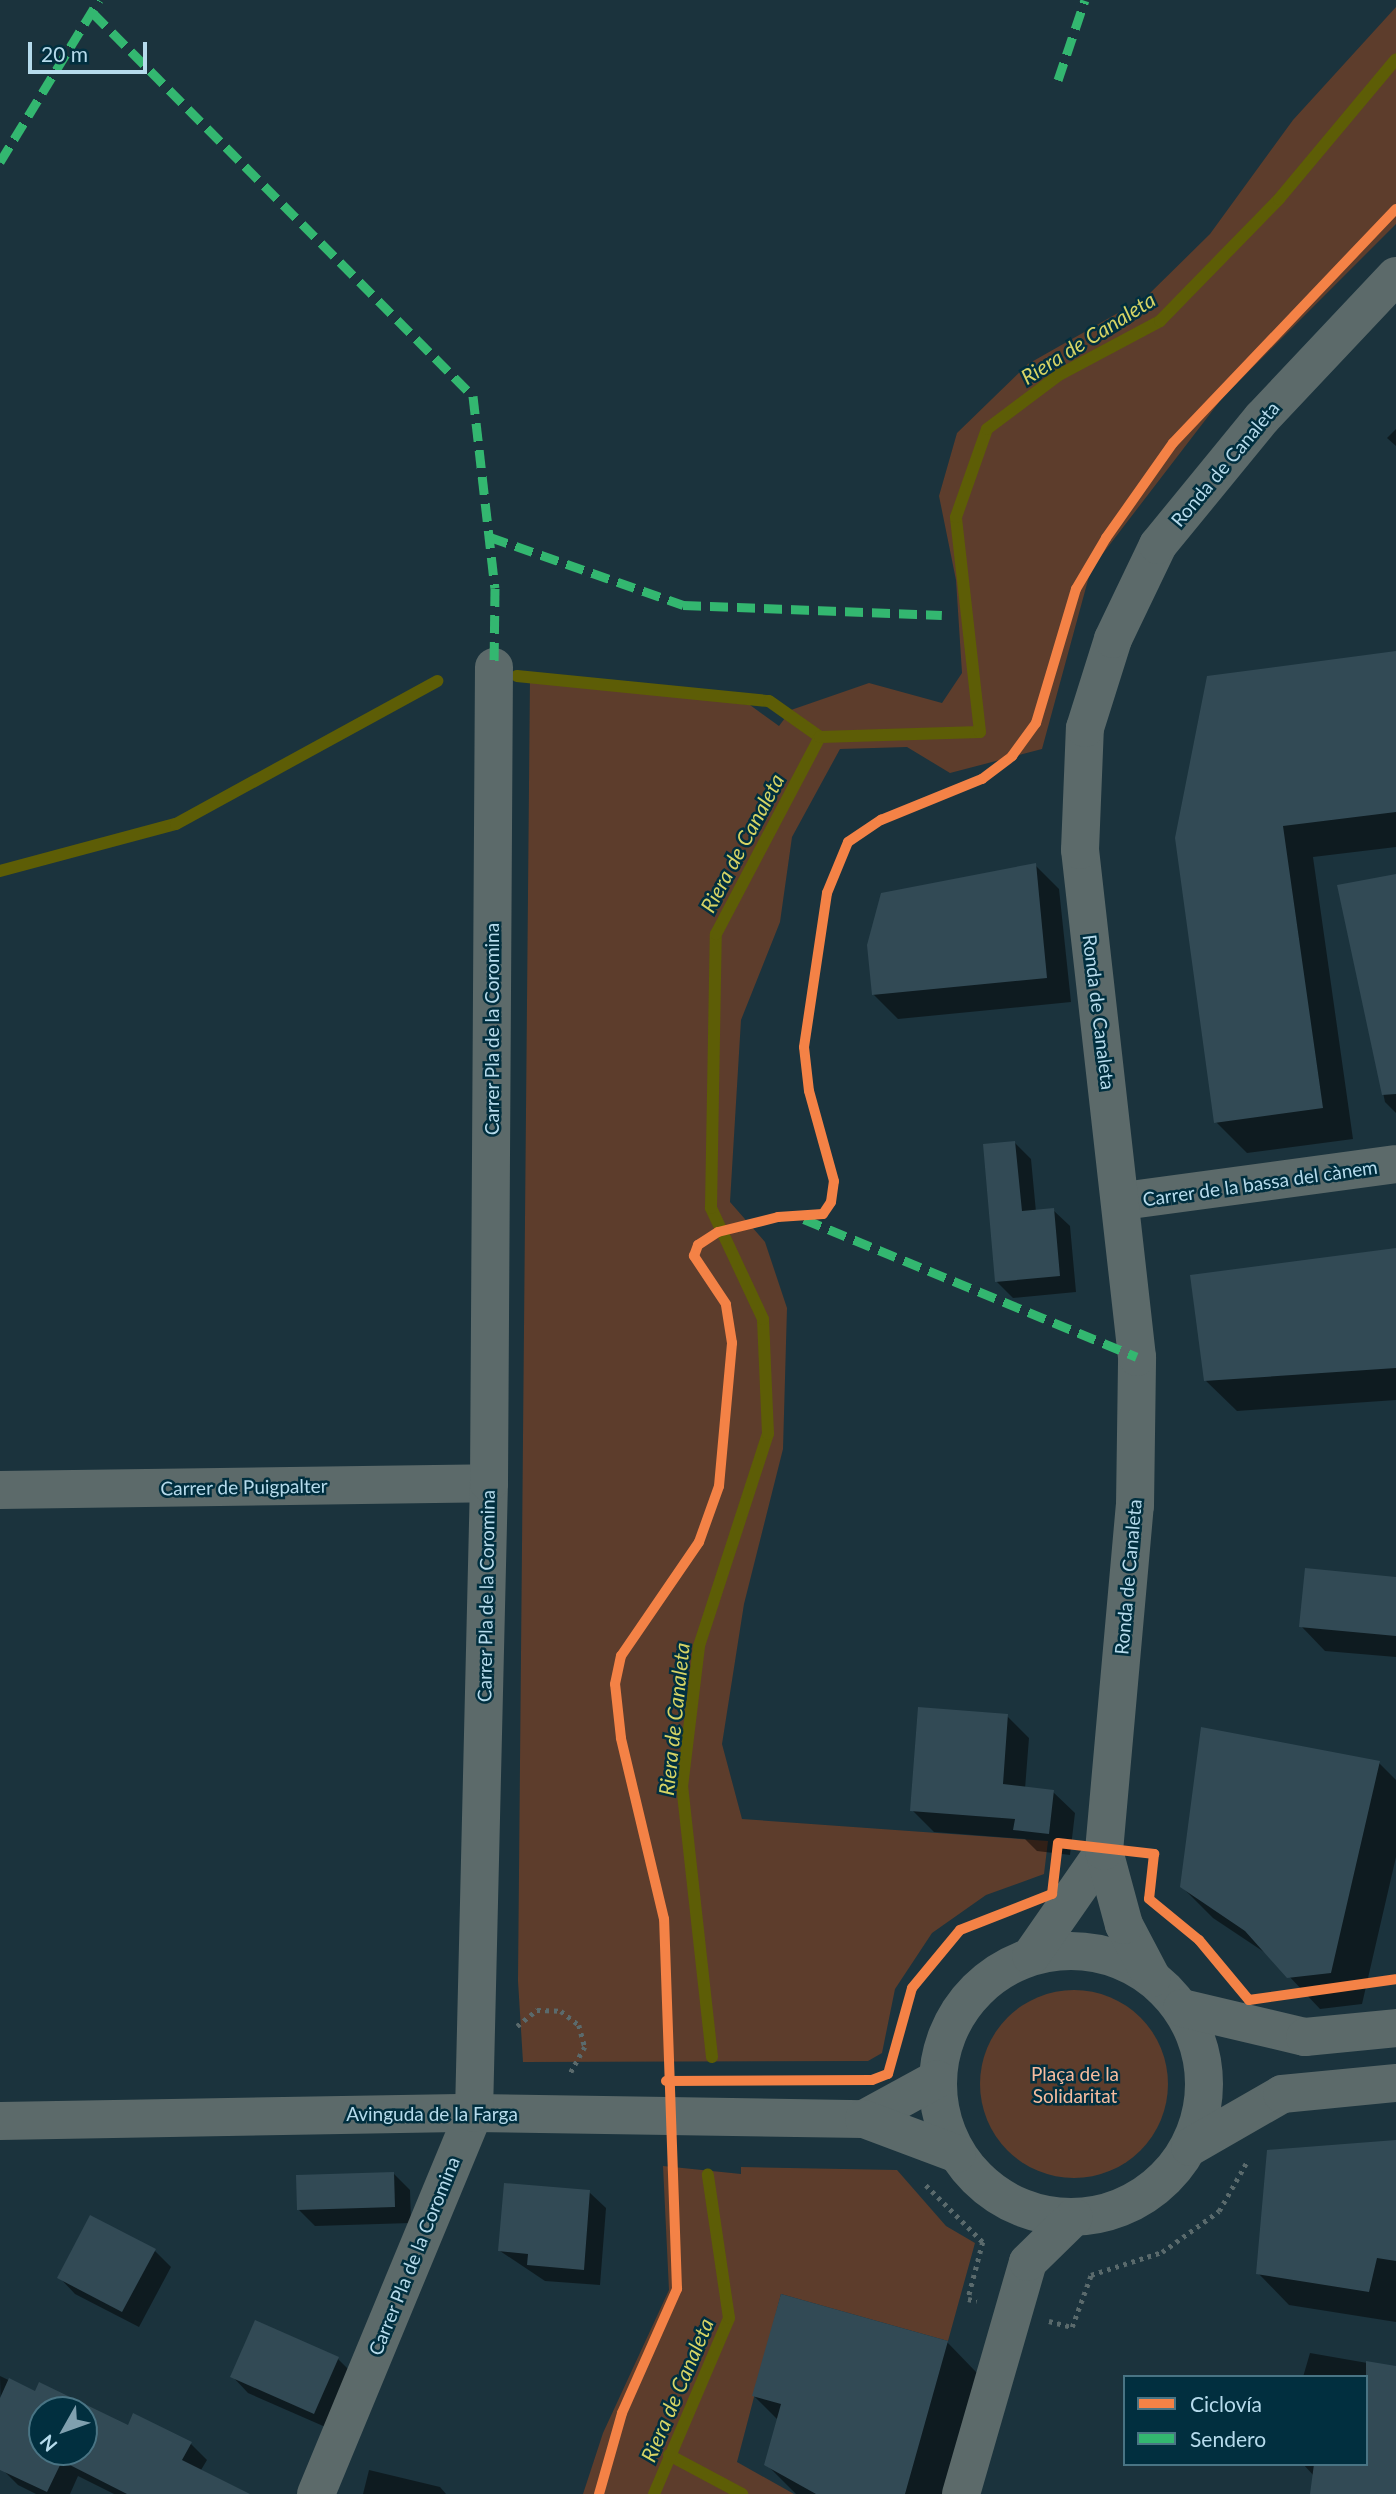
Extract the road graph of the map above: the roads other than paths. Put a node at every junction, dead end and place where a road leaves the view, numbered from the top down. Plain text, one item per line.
1 (1396, 276) edge
2 (494, 667) dead end
3 (1396, 1164) edge
4 (1123, 1201) junction
5 (489, 1483) junction
6 (0, 1490) edge
7 (1104, 1850) junction
8 (1031, 1956) junction
9 (1152, 1978) junction
10 (1182, 2008) junction
11 (1396, 2028) edge
12 (937, 2079) junction
13 (1396, 2082) edge
14 (474, 2113) junction
15 (864, 2119) junction
16 (0, 2121) edge
17 (1190, 2147) junction
18 (957, 2154) junction
19 (1010, 2203) junction
20 (1074, 2217) junction
21 (1028, 2262) junction
22 (316, 2494) edge
23 (961, 2494) edge

1 - 4 street, Ronda de Canaleta
2 - 5 street, Carrer Pla de la Coromina
3 - 4 street, Carrer de la bassa del cànem
4 - 7 street, Ronda de Canaleta
5 - 6 street, Carrer de Puigpalter
5 - 14 street, Carrer Pla de la Coromina
7 - 8 street, Ronda de Canaleta
7 - 9 street, Ronda de Canaleta
8 - 9 street
8 - 12 street
9 - 10 street
10 - 11 street
10 - 17 street
12 - 15 street, Avinguda de la Farga
12 - 18 street
13 - 17 street
14 - 15 street, Avinguda de la Farga
14 - 16 street, Avinguda de la Farga
14 - 22 street, Carrer Pla de la Coromina
15 - 18 street, Avinguda de la Farga
17 - 20 street
18 - 19 street
19 - 20 street
19 - 21 street
20 - 21 street
21 - 23 street

